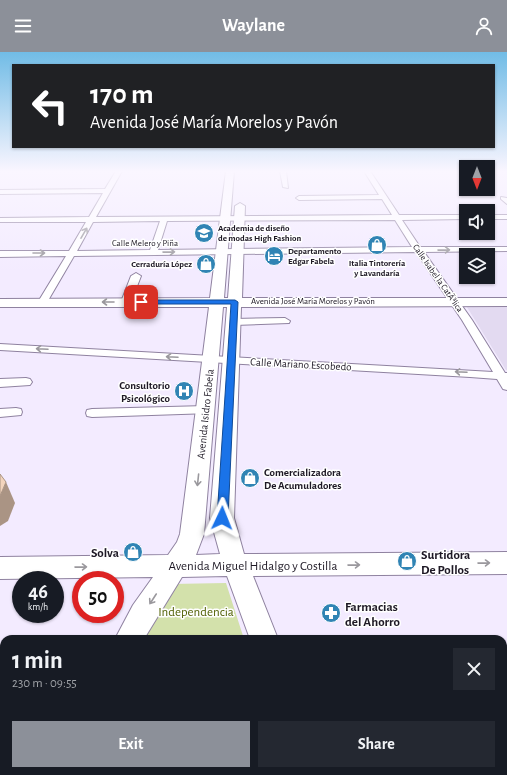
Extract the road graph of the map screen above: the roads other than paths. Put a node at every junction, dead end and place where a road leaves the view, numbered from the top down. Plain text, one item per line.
1 (100, 205) edge
2 (227, 205) edge
3 (240, 205) edge
4 (389, 205) edge
5 (459, 217) edge
6 (495, 217) edge
7 (507, 217) edge
8 (239, 218) junction
9 (397, 218) junction
10 (92, 219) junction
11 (164, 219) junction
12 (226, 219) junction
13 (0, 220) edge
14 (507, 249) edge
15 (418, 250) junction
16 (153, 252) junction
17 (223, 252) junction
18 (237, 252) junction
19 (72, 253) junction
20 (0, 254) edge
21 (136, 276) dead end
22 (454, 301) junction
23 (43, 302) junction
24 (126, 302) junction
25 (226, 302) junction
26 (507, 302) edge
27 (0, 303) edge
28 (285, 321) dead end
29 (234, 322) junction
30 (0, 347) edge
31 (221, 359) junction
32 (504, 376) edge
33 (26, 382) dead end
34 (0, 383) edge
35 (507, 386) edge
36 (206, 410) junction
37 (0, 412) edge
38 (16, 412) dead end
39 (92, 413) dead end
40 (507, 563) edge
41 (176, 565) junction
42 (236, 566) junction
43 (0, 568) edge
44 (131, 635) edge
45 (262, 635) edge

1 - 10 street
2 - 12 main road, Avenida Isidro Fabela
3 - 8 main road, Avenida Isidro Fabela
4 - 9 street, Calle Isabel la CatÃ³lica
5 - 9 street
6 - 7 street
8 - 9 street
8 - 12 street
8 - 18 main road, Avenida Isidro Fabela
9 - 15 street, Calle Isabel la CatÃ³lica
10 - 11 street
10 - 13 street
19 -> 10 street
11 - 12 street
11 - 16 street
12 - 17 main road, Avenida Isidro Fabela
15 -> 14 street, Calle Melero y Piña
15 - 18 street, Calle Melero y Piña
15 - 22 street, Calle Isabel la CatÃ³lica
16 -> 17 street, Calle Melero y Piña
16 - 19 street, Calle Melero y Piña
17 - 18 street, Calle Melero y Piña
17 - 25 main road, Avenida Isidro Fabela
18 - 25 main road, Avenida Isidro Fabela
20 -> 19 street, Calle Melero y Piña
19 - 23 street
21 - 24 street
22 - 25 main road, Avenida José María Morelos y Pavón
22 - 26 main road, Avenida José María Morelos y Pavón
22 - 32 street, Calle Isabel la CatÃ³lica
24 -> 23 main road, Avenida José María Morelos y Pavón
23 - 27 main road, Avenida José María Morelos y Pavón
24 - 25 main road, Avenida José María Morelos y Pavón
25 - 29 main road, Avenida Isidro Fabela
25 - 31 main road, Avenida Isidro Fabela
28 - 29 street
29 - 31 main road, Avenida Isidro Fabela
31 -> 30 street, Calle Mariano Escobedo
32 -> 31 street, Calle Mariano Escobedo
31 - 36 main road, Avenida Isidro Fabela
31 - 42 main road, Avenida Isidro Fabela
32 - 35 street, Calle Isabel la CatÃ³lica
33 - 34 street
36 - 39 street
36 -> 41 main road, Avenida Isidro Fabela
37 - 38 street
42 -> 40 main road, Avenida Miguel Hidalgo y Costilla
41 - 42 main road, Avenida Miguel Hidalgo y Costilla
43 -> 41 main road, Avenida Miguel Hidalgo y Costilla
41 -> 44 main road, Avenida Isidro Fabela
42 - 45 main road, Avenida Isidro Fabela

